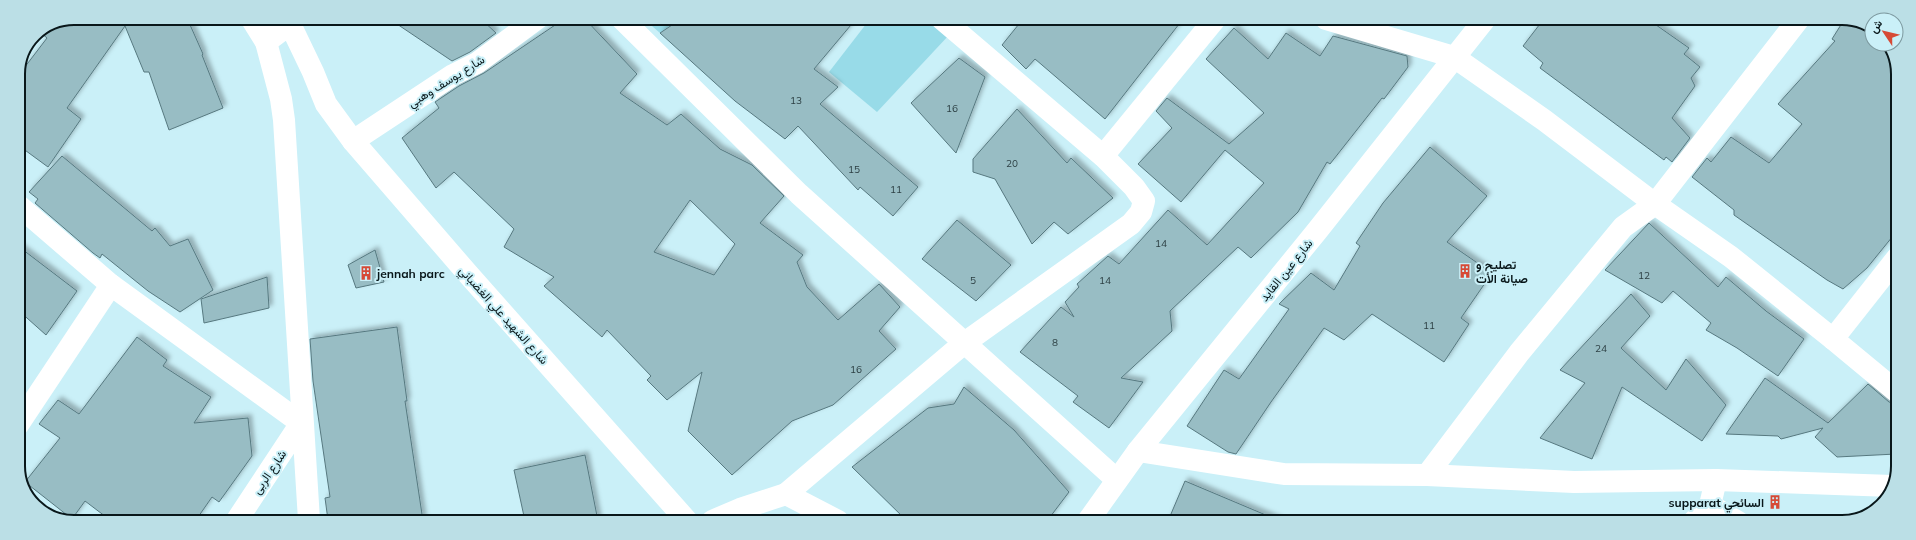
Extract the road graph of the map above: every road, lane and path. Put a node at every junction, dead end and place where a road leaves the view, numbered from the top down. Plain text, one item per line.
1 (255, 25) edge
2 (285, 25) edge
3 (291, 25) edge
4 (529, 25) edge
5 (628, 25) edge
6 (949, 25) edge
7 (1210, 25) edge
8 (1346, 25) edge
9 (1482, 25) edge
10 (1794, 25) edge
11 (266, 42) junction
12 (1454, 57) junction
13 (353, 141) junction
14 (1103, 156) junction
15 (1655, 204) junction
16 (25, 211) edge
17 (1891, 266) edge
18 (111, 285) junction
19 (1833, 338) junction
20 (963, 344) junction
21 (1891, 388) edge
22 (25, 414) edge
23 (302, 423) junction
24 (1138, 451) junction
25 (1427, 475) junction
26 (1117, 480) junction
27 (1716, 480) junction
28 (1887, 486) edge
29 (786, 494) junction
30 (1710, 505) junction
31 (240, 515) edge
32 (309, 515) edge
33 (682, 515) edge
34 (726, 515) edge
35 (826, 515) edge
36 (1092, 515) edge
37 (1700, 515) edge
38 (1726, 515) edge

1 - 11 street
2 - 11 street
3 - 13 street, شارع الشهيد علي الغضباني
4 - 13 street, شارع يوسف وهبي
5 - 20 street
6 - 14 street
7 - 14 street
8 - 12 street
9 - 12 street, شارع عين القايد
10 - 15 street
11 - 23 street
12 - 15 street
12 - 24 street, شارع عين القايد
13 - 33 street, شارع الشهيد علي الغضباني
14 - 20 street
15 - 19 street
15 - 25 street
16 - 18 street
17 - 19 street
18 - 22 street
18 - 23 street
19 - 21 street
20 - 26 street
20 - 29 street
23 - 31 street, شارع الربى
23 - 32 street
24 - 25 street
24 - 26 street, شارع عين القايد
25 - 27 street
26 - 36 street, شارع عين القايد
27 - 28 street
27 - 30 street
29 - 34 street
29 - 35 street
30 - 37 street
30 - 38 street

